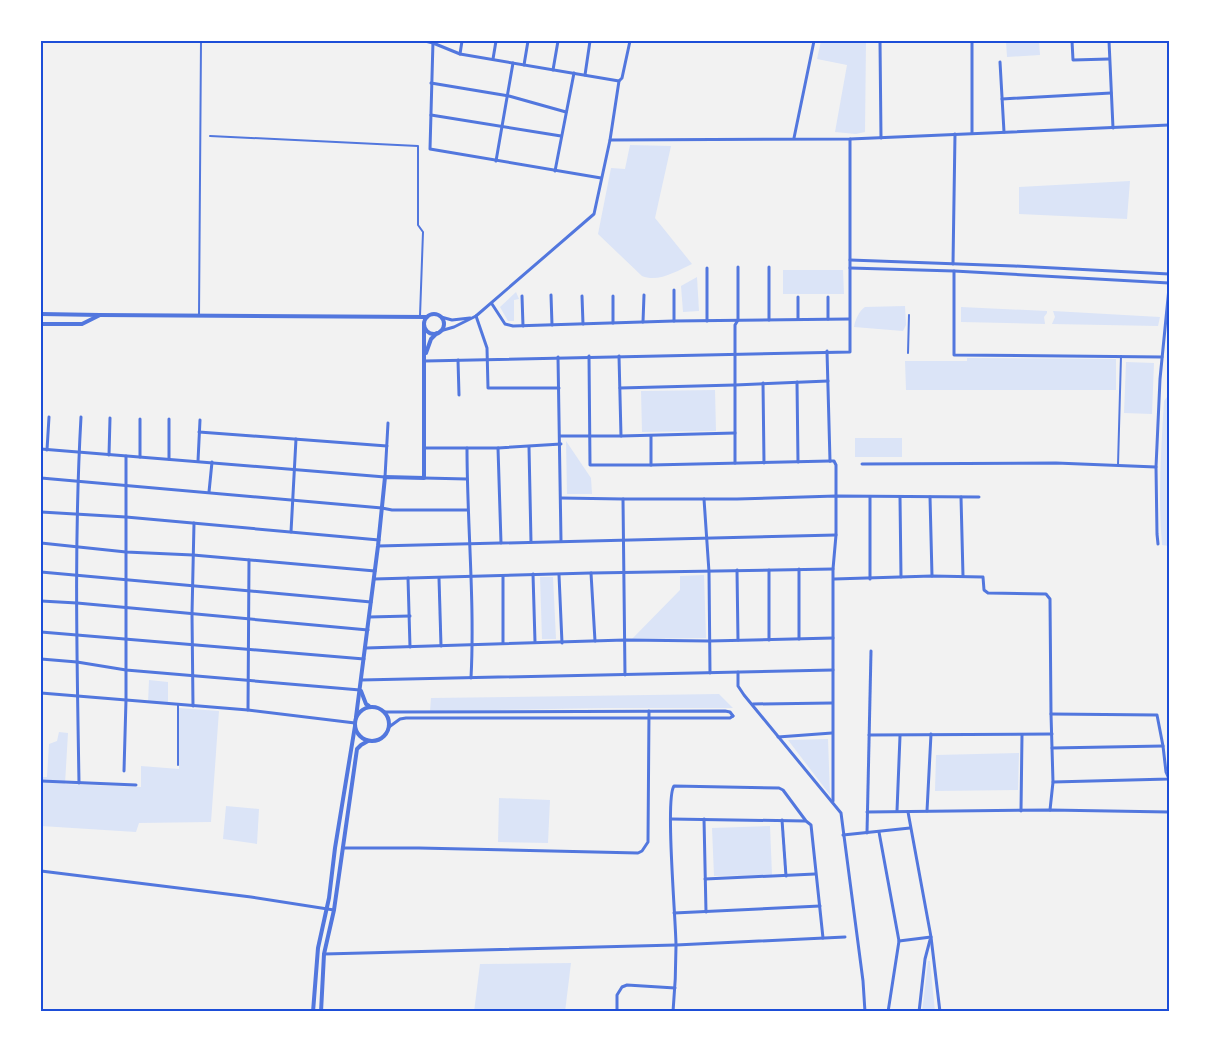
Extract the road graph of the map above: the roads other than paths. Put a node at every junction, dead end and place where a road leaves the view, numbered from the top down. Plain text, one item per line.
1 (425, 41) edge
2 (462, 41) edge
3 (496, 41) edge
4 (528, 41) edge
5 (558, 41) edge
6 (590, 41) edge
7 (630, 41) edge
8 (814, 41) edge
9 (880, 41) edge
10 (972, 41) edge
11 (1072, 41) edge
12 (1109, 41) edge
13 (433, 42) edge
14 (201, 43) edge
15 (460, 54) junction
16 (493, 59) junction
17 (1109, 59) junction
18 (1000, 62) dead end
19 (513, 63) junction
20 (524, 65) junction
21 (553, 70) junction
22 (574, 73) junction
23 (585, 75) junction
24 (619, 81) junction
25 (432, 83) junction
26 (1111, 92) junction
27 (509, 96) junction
28 (1002, 99) junction
29 (566, 112) junction
30 (431, 115) junction
31 (1169, 125) edge
32 (502, 126) junction
33 (1112, 128) junction
34 (1004, 132) junction
35 (972, 133) junction
36 (955, 134) junction
37 (210, 136) dead end
38 (562, 136) junction
39 (794, 138) junction
40 (881, 138) junction
41 (850, 139) junction
42 (610, 140) junction
43 (496, 161) junction
44 (555, 171) junction
45 (601, 178) junction
46 (850, 260) junction
47 (953, 264) junction
48 (738, 267) dead end
49 (769, 267) dead end
50 (707, 268) dead end
51 (850, 268) junction
52 (954, 271) junction
53 (1169, 274) edge
54 (1169, 283) edge
55 (1169, 288) edge
56 (674, 290) dead end
57 (644, 294) dead end
58 (551, 295) dead end
59 (522, 296) dead end
60 (582, 296) dead end
61 (613, 296) dead end
62 (828, 296) dead end
63 (798, 297) dead end
64 (492, 304) junction
65 (41, 314) edge
66 (909, 315) dead end
67 (100, 316) junction
68 (199, 316) junction
69 (441, 317) junction
70 (475, 317) junction
71 (424, 319) junction
72 (798, 319) junction
73 (828, 319) junction
74 (850, 319) junction
75 (738, 320) junction
76 (769, 320) junction
77 (674, 321) junction
78 (707, 321) junction
79 (643, 322) junction
80 (613, 323) junction
81 (41, 324) edge
82 (583, 324) junction
83 (552, 325) junction
84 (523, 326) junction
85 (439, 332) junction
86 (827, 351) junction
87 (735, 353) junction
88 (908, 353) dead end
89 (425, 355) junction
90 (589, 356) junction
91 (619, 356) junction
92 (1121, 356) junction
93 (558, 357) junction
94 (1162, 357) junction
95 (488, 358) junction
96 (458, 360) junction
97 (425, 361) junction
98 (828, 381) junction
99 (797, 382) junction
100 (763, 384) junction
101 (735, 385) junction
102 (559, 388) junction
103 (620, 388) junction
104 (459, 395) dead end
105 (49, 417) dead end
106 (81, 418) dead end
107 (110, 418) dead end
108 (140, 418) dead end
109 (169, 419) dead end
110 (200, 420) dead end
111 (388, 423) dead end
112 (199, 432) junction
113 (734, 433) junction
114 (560, 436) junction
115 (590, 436) junction
116 (621, 436) junction
117 (651, 436) junction
118 (296, 439) junction
119 (561, 444) junction
120 (387, 446) junction
121 (529, 446) junction
122 (424, 448) junction
123 (467, 448) junction
124 (498, 448) junction
125 (41, 449) edge
126 (47, 450) junction
127 (79, 452) junction
128 (109, 455) junction
129 (126, 456) junction
130 (140, 457) junction
131 (169, 460) junction
132 (198, 461) junction
133 (830, 461) junction
134 (212, 462) junction
135 (798, 462) junction
136 (735, 463) junction
137 (764, 463) junction
138 (862, 464) dead end
139 (651, 465) junction
140 (1118, 465) junction
141 (1156, 466) junction
142 (295, 470) junction
143 (384, 477) junction
144 (41, 478) edge
145 (424, 478) junction
146 (467, 479) junction
147 (79, 481) junction
148 (126, 484) junction
149 (210, 492) junction
150 (836, 496) junction
151 (961, 496) junction
152 (870, 497) junction
153 (900, 497) junction
154 (930, 497) junction
155 (979, 497) dead end
156 (561, 498) junction
157 (622, 499) junction
158 (704, 499) junction
159 (294, 500) junction
160 (382, 508) junction
161 (467, 510) junction
162 (41, 512) edge
163 (78, 514) junction
164 (126, 517) junction
165 (194, 523) junction
166 (291, 532) junction
167 (836, 535) junction
168 (707, 537) junction
169 (379, 540) junction
170 (623, 540) junction
171 (561, 541) junction
172 (531, 542) junction
173 (41, 543) edge
174 (501, 543) junction
175 (469, 544) junction
176 (1158, 544) dead end
177 (378, 546) junction
178 (78, 547) junction
179 (126, 552) junction
180 (193, 555) junction
181 (249, 560) junction
182 (833, 568) junction
183 (799, 569) junction
184 (737, 570) junction
185 (769, 570) junction
186 (375, 571) junction
187 (41, 572) edge
188 (708, 572) junction
189 (591, 573) junction
190 (623, 573) junction
191 (533, 574) junction
192 (559, 574) junction
193 (78, 575) junction
194 (503, 576) junction
195 (932, 576) junction
196 (963, 576) junction
197 (470, 577) junction
198 (901, 577) junction
199 (408, 578) junction
200 (439, 578) junction
201 (126, 579) junction
202 (374, 579) junction
203 (834, 579) junction
204 (870, 579) junction
205 (193, 585) junction
206 (249, 591) junction
207 (41, 602) edge
208 (371, 602) junction
209 (77, 603) junction
210 (126, 608) junction
211 (192, 614) junction
212 (410, 616) junction
213 (369, 617) junction
214 (249, 619) junction
215 (368, 630) junction
216 (41, 632) edge
217 (77, 634) junction
218 (126, 638) junction
219 (833, 638) junction
220 (799, 639) junction
221 (625, 640) junction
222 (738, 640) junction
223 (768, 640) junction
224 (595, 641) junction
225 (708, 641) junction
226 (535, 642) junction
227 (562, 642) junction
228 (503, 643) junction
229 (194, 644) junction
230 (473, 645) junction
231 (441, 646) junction
232 (410, 647) junction
233 (366, 648) junction
234 (248, 649) junction
235 (871, 651) dead end
236 (364, 658) junction
237 (41, 659) edge
238 (77, 662) junction
239 (126, 670) junction
240 (833, 670) junction
241 (738, 672) junction
242 (710, 673) junction
243 (625, 675) junction
244 (194, 676) junction
245 (471, 678) junction
246 (248, 680) junction
247 (361, 680) junction
248 (360, 690) junction
249 (41, 693) edge
250 (77, 696) junction
251 (126, 700) junction
252 (832, 703) junction
253 (753, 704) junction
254 (178, 705) junction
255 (193, 706) junction
256 (369, 706) junction
257 (248, 710) junction
258 (649, 711) junction
259 (385, 712) junction
260 (440, 712) junction
261 (1051, 714) junction
262 (356, 717) junction
263 (649, 718) junction
264 (440, 719) junction
265 (355, 725) junction
266 (389, 727) junction
267 (832, 733) junction
268 (931, 734) junction
269 (1052, 734) junction
270 (868, 735) junction
271 (1022, 735) junction
272 (900, 736) junction
273 (778, 737) junction
274 (368, 741) junction
275 (1163, 746) junction
276 (1052, 748) junction
277 (178, 765) dead end
278 (124, 771) dead end
279 (1169, 778) edge
280 (41, 781) edge
281 (1053, 782) junction
282 (79, 783) junction
283 (136, 785) dead end
284 (833, 802) junction
285 (1050, 810) junction
286 (897, 811) junction
287 (926, 811) junction
288 (1021, 811) junction
289 (867, 812) junction
290 (908, 812) junction
291 (1169, 812) edge
292 (671, 819) junction
293 (704, 819) junction
294 (782, 820) junction
295 (806, 821) junction
296 (910, 828) junction
297 (880, 832) junction
298 (867, 833) junction
299 (843, 835) junction
300 (343, 848) junction
301 (41, 871) edge
302 (815, 874) junction
303 (786, 876) junction
304 (705, 879) junction
305 (820, 906) junction
306 (327, 908) junction
307 (334, 910) junction
308 (706, 912) junction
309 (674, 913) junction
310 (845, 937) dead end
311 (931, 937) junction
312 (822, 938) junction
313 (899, 941) junction
314 (676, 945) junction
315 (324, 954) junction
316 (675, 988) junction
317 (313, 1012) edge
318 (321, 1012) edge
319 (617, 1012) edge
320 (673, 1012) edge
321 (865, 1012) edge
322 (888, 1012) edge
323 (919, 1012) edge
324 (940, 1012) edge

1 - 13 street
2 - 15 street
3 - 16 street
4 - 20 street
5 - 21 street
6 - 23 street
7 - 24 street
8 - 39 street
9 - 40 street
10 - 35 street
11 - 17 street
12 - 17 street
13 - 15 street
13 - 25 street
14 - 68 lane
15 - 16 street
16 - 19 street
17 - 26 street
18 - 28 street
19 - 20 street
19 - 27 street
20 - 21 street
21 - 22 street
22 - 23 street
22 - 29 street
23 - 24 street
24 - 42 street
25 - 27 street
25 - 30 street
26 - 28 street
26 - 33 street
27 - 29 street
27 - 32 street
28 - 34 street
29 - 38 street
30 - 32 street
30 - 43 street
31 - 33 street
32 - 38 street
32 - 43 street
33 - 34 street
34 - 35 street
35 - 36 street
36 - 40 street
36 - 47 street
37 - 71 lane
38 - 44 street
39 - 41 street
39 - 42 street
40 - 41 street
41 - 46 street
42 - 45 street
43 - 44 street
44 - 45 street
45 - 64 street
46 - 47 street
46 - 51 street
47 - 53 street
48 - 75 street
49 - 76 street
50 - 78 street
51 - 52 street
51 - 74 street
52 - 54 street
52 - 92 street
55 - 94 street
56 - 77 street
57 - 79 street
58 - 83 street
59 - 84 street
60 - 82 street
61 - 80 street
62 - 73 street
63 - 72 street
64 - 70 street
64 - 84 street
65 - 67 street
66 - 88 lane
67 - 68 street
67 - 81 street
68 - 71 street
69 - 70 street
69 - 71 street
69 - 85 street
70 - 85 street
70 - 95 street
71 - 85 street
71 - 89 street
72 - 73 street
72 - 76 street
73 - 74 street
74 - 86 street
75 - 76 street
75 - 78 street
75 - 87 street
77 - 78 street
77 - 79 street
79 - 80 street
80 - 82 street
82 - 83 street
83 - 84 street
85 - 89 street
86 - 87 street
86 - 98 street
87 - 91 street
87 - 101 street
89 - 97 street
90 - 91 street
90 - 93 street
90 - 115 street
91 - 103 street
92 - 94 street
92 - 140 lane
93 - 95 street
93 - 102 street
94 - 141 street
95 - 96 street
95 - 102 street
96 - 97 street
96 - 104 street
97 - 122 street
98 - 99 street
98 - 133 street
99 - 100 street
99 - 135 street
100 - 101 street
100 - 137 street
101 - 103 street
101 - 113 street
102 - 114 street
103 - 116 street
105 - 126 street
106 - 127 street
107 - 128 street
108 - 130 street
109 - 131 street
110 - 112 street
111 - 120 street
112 - 118 street
112 - 132 street
113 - 117 street
113 - 136 street
114 - 115 street
114 - 119 street
115 - 116 street
115 - 139 street
116 - 117 street
117 - 139 street
118 - 120 street
118 - 142 street
119 - 121 street
119 - 156 street
120 - 143 street
121 - 124 street
121 - 172 street
122 - 123 street
122 - 145 street
123 - 124 street
123 - 146 street
124 - 174 street
125 - 126 street
126 - 127 street
127 - 128 street
127 - 147 street
128 - 129 street
129 - 130 street
129 - 148 street
130 - 131 street
131 - 132 street
132 - 134 street
133 - 135 street
133 - 150 street
134 - 142 street
134 - 149 street
135 - 137 street
136 - 137 street
136 - 139 street
138 - 140 street
140 - 141 street
141 - 176 street
142 - 143 street
142 - 159 street
143 - 145 street
143 - 160 street
144 - 147 street
145 - 146 street
146 - 161 street
147 - 148 street
147 - 163 street
148 - 149 street
148 - 164 street
149 - 159 street
150 - 152 street
150 - 158 street
150 - 167 street
151 - 154 street
151 - 155 street
151 - 196 street
152 - 153 street
152 - 204 street
153 - 154 street
153 - 198 street
154 - 195 street
156 - 157 street
156 - 171 street
157 - 158 street
157 - 170 street
158 - 168 street
159 - 160 street
159 - 166 street
160 - 161 street
160 - 169 street
161 - 175 street
162 - 163 street
163 - 164 street
163 - 178 street
164 - 165 street
164 - 179 street
165 - 166 street
165 - 180 street
166 - 169 street
167 - 168 street
167 - 182 street
168 - 170 street
168 - 188 street
169 - 177 street
170 - 171 street
170 - 190 street
171 - 172 street
172 - 174 street
173 - 178 street
174 - 175 street
175 - 177 street
175 - 197 street
177 - 186 street
178 - 179 street
178 - 193 street
179 - 180 street
179 - 201 street
180 - 181 street
180 - 205 street
181 - 186 street
181 - 206 street
182 - 183 street
182 - 203 street
183 - 185 street
183 - 220 street
184 - 185 street
184 - 188 street
184 - 222 street
185 - 223 street
186 - 202 street
187 - 193 street
188 - 190 street
188 - 225 street
189 - 190 street
189 - 192 street
189 - 224 street
190 - 221 street
191 - 192 street
191 - 194 street
191 - 226 street
192 - 227 street
193 - 201 street
193 - 209 street
194 - 197 street
194 - 228 street
195 - 196 street
195 - 198 street
196 - 261 street
197 - 200 street
197 - 230 street
198 - 204 street
199 - 200 street
199 - 202 street
199 - 212 street
200 - 231 street
201 - 205 street
201 - 210 street
202 - 208 street
203 - 204 street
203 - 219 street
205 - 206 street
205 - 211 street
206 - 208 street
206 - 214 street
207 - 209 street
208 - 213 street
209 - 210 street
209 - 217 street
210 - 211 street
210 - 218 street
211 - 214 street
211 - 229 street
212 - 213 street
212 - 232 street
213 - 215 street
214 - 215 street
214 - 234 street
215 - 233 street
216 - 217 street
217 - 218 street
217 - 238 street
218 - 229 street
218 - 239 street
219 - 220 street
219 - 240 street
220 - 223 street
221 - 224 street
221 - 225 street
221 - 243 street
222 - 223 street
222 - 225 street
224 - 227 street
225 - 242 street
226 - 227 street
226 - 228 street
228 - 230 street
229 - 234 street
229 - 244 street
230 - 231 street
230 - 245 street
231 - 232 street
232 - 233 street
233 - 236 street
234 - 236 street
234 - 246 street
235 - 270 street
236 - 247 street
237 - 238 street
238 - 239 street
238 - 250 street
239 - 244 street
239 - 251 street
240 - 241 street
240 - 252 street
241 - 242 street
241 - 253 street
242 - 243 street
243 - 245 street
244 - 246 street
244 - 255 street
245 - 247 street
246 - 248 street
246 - 257 street
247 - 248 street
248 - 256 street
248 - 262 street
249 - 250 street
250 - 251 street
250 - 282 street
251 - 254 street
251 - 278 street
252 - 253 street
252 - 267 street
253 - 273 street
254 - 255 street
254 - 277 lane
255 - 257 street
256 - 259 street
256 - 262 street
257 - 265 street
258 - 260 street
258 - 263 street
258 - 263 street
259 - 260 street
259 - 266 street
260 - 264 street
261 - 269 street
261 - 275 street
262 - 265 street
263 - 264 street
263 - 300 street
264 - 266 street
265 - 274 street
265 - 306 street
266 - 274 street
267 - 273 street
267 - 284 street
268 - 271 street
268 - 272 street
268 - 287 street
269 - 271 street
269 - 276 street
270 - 272 street
270 - 289 street
271 - 288 street
272 - 286 street
273 - 284 street
274 - 300 street
275 - 276 street
275 - 279 street
276 - 281 street
279 - 281 street
280 - 282 street
281 - 285 street
282 - 283 street
284 - 299 street
285 - 288 street
285 - 291 street
286 - 289 street
286 - 290 street
287 - 288 street
287 - 290 street
289 - 298 street
290 - 296 street
292 - 293 street
292 - 295 street
292 - 309 street
293 - 294 street
293 - 304 street
294 - 295 street
294 - 303 street
295 - 302 street
296 - 297 street
296 - 311 street
297 - 298 street
297 - 313 street
298 - 299 street
299 - 321 street
300 - 307 street
301 - 306 street
302 - 303 street
302 - 305 street
303 - 304 street
304 - 308 street
305 - 308 street
305 - 312 street
306 - 307 street
306 - 317 street
307 - 315 street
308 - 309 street
309 - 314 street
310 - 312 street
311 - 313 street
311 - 323 street
311 - 324 street
312 - 314 street
313 - 322 street
314 - 315 street
314 - 316 street
315 - 318 street
316 - 319 street
316 - 320 street

